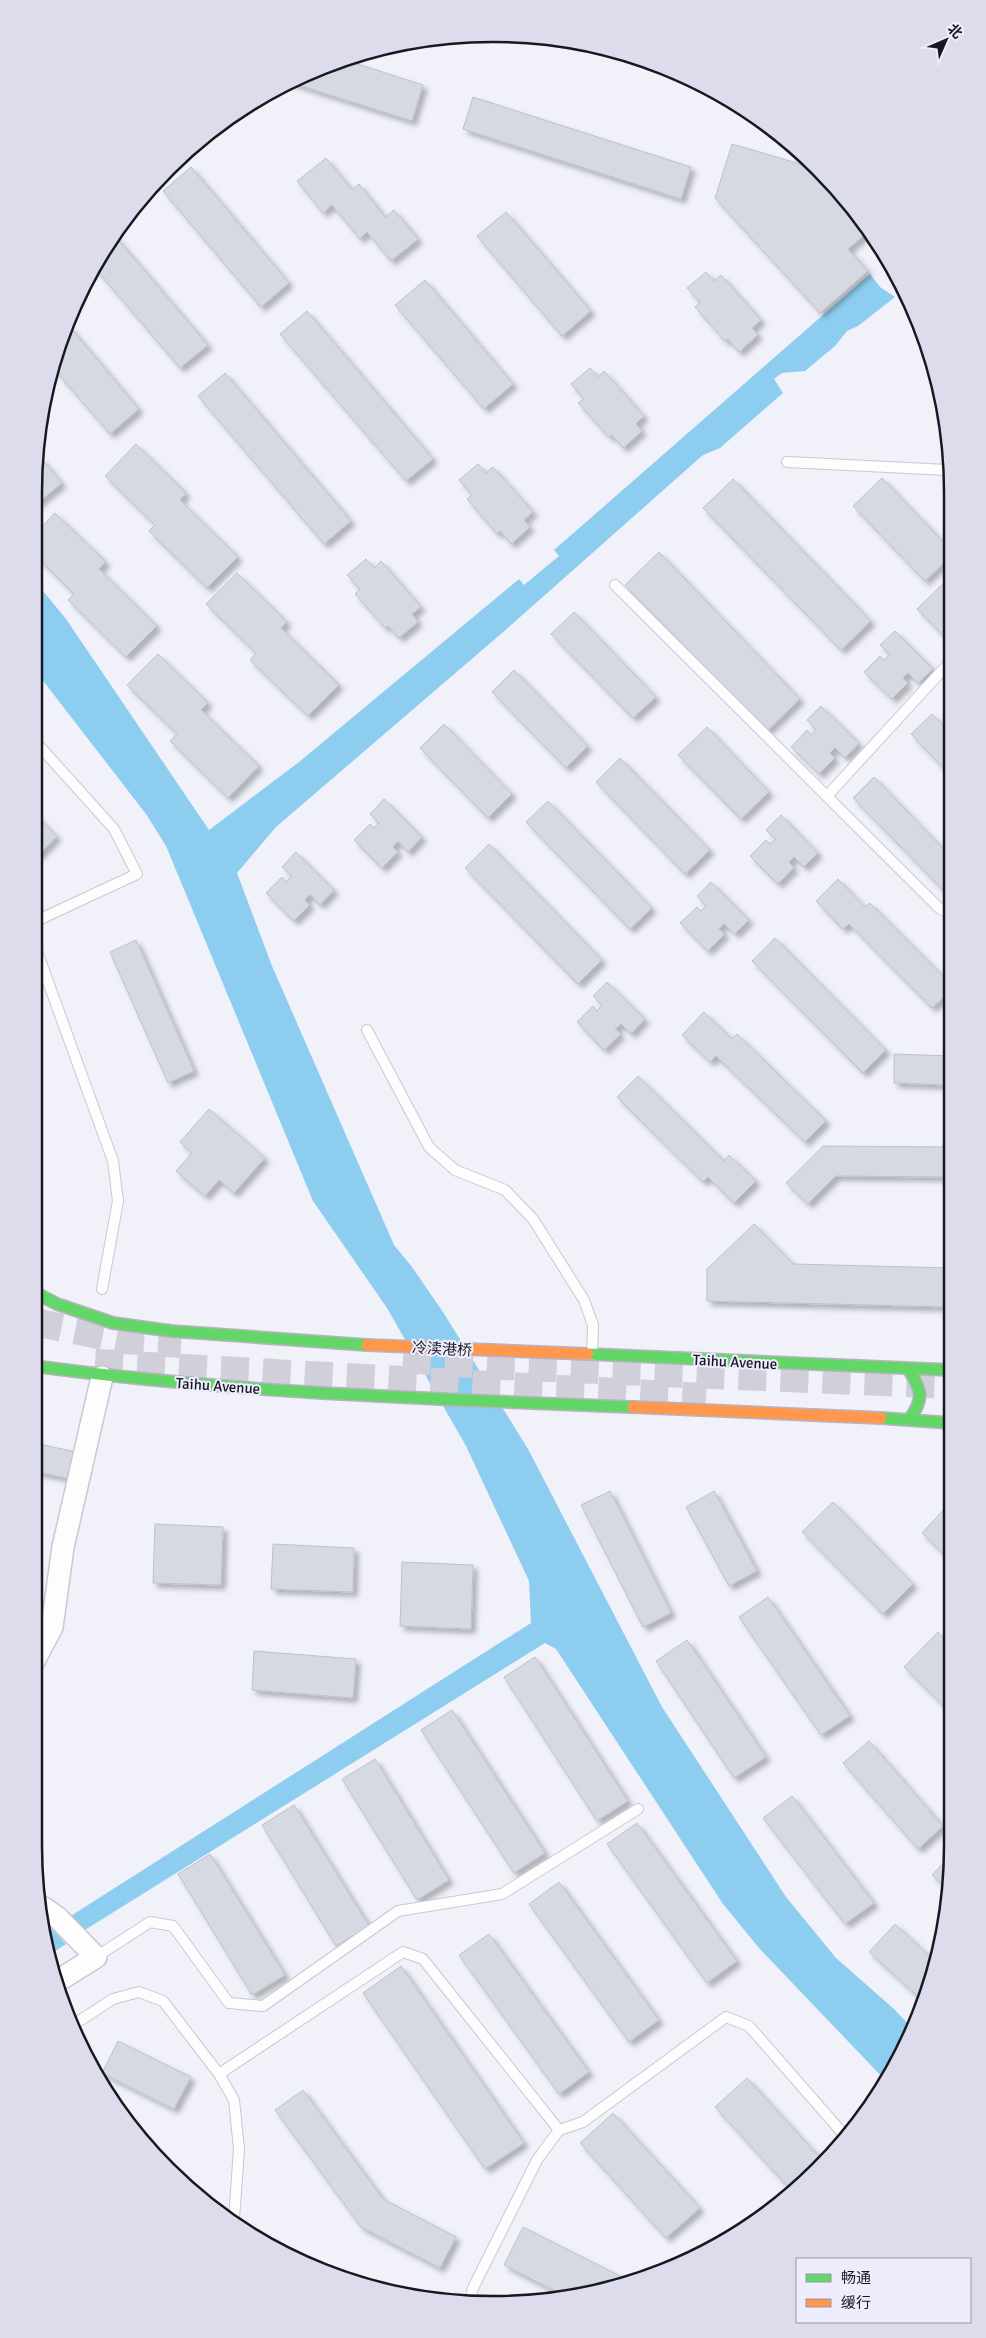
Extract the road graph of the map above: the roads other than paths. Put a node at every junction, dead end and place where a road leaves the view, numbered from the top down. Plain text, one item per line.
1 (788, 462) dead end
2 (943, 470) edge
3 (615, 585) dead end
4 (944, 668) edge
5 (42, 749) edge
6 (827, 796) junction
7 (944, 911) edge
8 (42, 918) edge
9 (42, 965) edge
10 (366, 1030) dead end
11 (102, 1289) dead end
12 (42, 1296) edge
13 (519, 1352) joint
14 (592, 1356) junction
15 (42, 1367) edge
16 (910, 1370) junction
17 (944, 1370) edge
18 (102, 1377) junction
19 (910, 1419) junction
20 (944, 1422) edge
21 (42, 1646) edge
22 (638, 1810) dead end
23 (51, 1913) edge
24 (96, 1956) junction
25 (63, 1978) edge
26 (78, 2020) edge
27 (219, 2074) junction
28 (559, 2130) junction
29 (841, 2131) edge
30 (234, 2214) edge
31 (471, 2295) edge

1 - 2 lane
3 - 6 lane
4 - 6 lane
5 - 8 lane
6 - 7 lane
9 - 11 lane
10 - 14 lane
12 - 13 main road, 冷渎港桥
13 - 14 main road, Taihu Avenue
14 - 16 main road, Taihu Avenue
15 - 18 main road, Taihu Avenue
16 - 17 main road, Taihu Avenue
16 - 19 main road
18 - 19 main road, Taihu Avenue
18 - 21 street
19 - 20 main road
22 - 24 lane
23 - 24 street
24 - 25 street
26 - 27 lane
27 - 28 lane
27 - 30 lane
28 - 29 lane
28 - 31 lane

